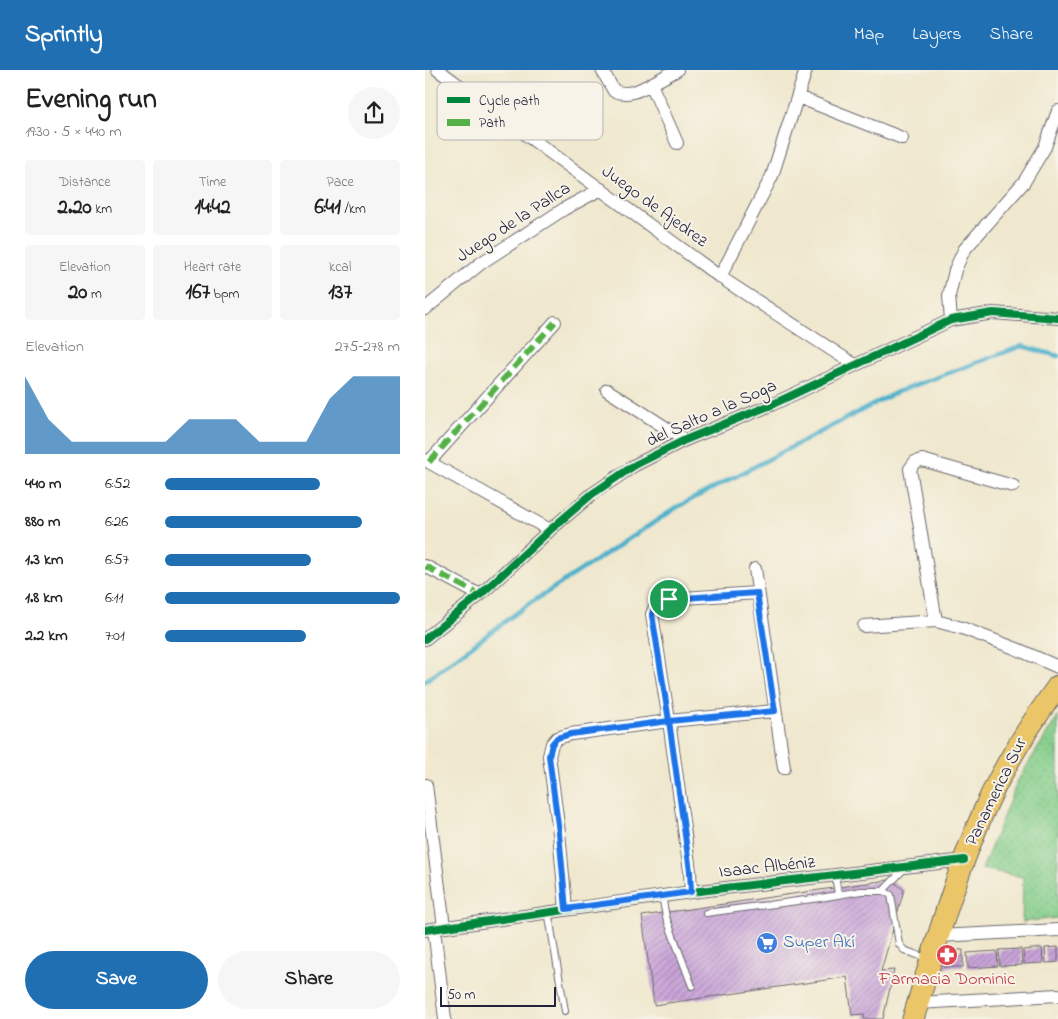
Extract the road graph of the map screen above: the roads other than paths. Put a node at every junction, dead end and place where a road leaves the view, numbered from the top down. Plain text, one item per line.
1 (438, 70) edge
2 (603, 70) edge
3 (677, 70) edge
4 (807, 70) edge
5 (454, 82) edge
6 (651, 84) junction
7 (798, 97) junction
8 (1058, 111) edge
9 (902, 138) dead end
10 (534, 140) edge
11 (677, 143) dead end
12 (601, 189) junction
13 (721, 277) junction
14 (425, 309) edge
15 (1058, 318) edge
16 (951, 320) junction
17 (555, 322) dead end
18 (855, 365) junction
19 (607, 390) dead end
20 (685, 440) junction
21 (427, 461) edge
22 (1013, 486) dead end
23 (550, 530) junction
24 (425, 566) edge
25 (755, 568) dead end
26 (757, 593) junction
27 (480, 595) junction
28 (936, 621) junction
29 (864, 626) dead end
30 (425, 639) edge
31 (1058, 667) edge
32 (1058, 686) edge
33 (775, 711) junction
34 (669, 721) junction
35 (784, 768) dead end
36 (426, 785) edge
37 (964, 860) junction
38 (905, 868) junction
39 (835, 876) junction
40 (883, 891) junction
41 (691, 892) junction
42 (838, 894) junction
43 (662, 896) junction
44 (566, 909) junction
45 (547, 911) junction
46 (707, 913) dead end
47 (434, 929) edge
48 (1058, 930) edge
49 (938, 936) junction
50 (931, 960) junction
51 (692, 986) dead end
52 (1058, 996) edge
53 (565, 1010) dead end
54 (916, 1011) edge
55 (445, 1019) edge

1 - 5 street, Juego de Ajedrez
2 - 6 street
3 - 6 street
4 - 7 street
6 - 11 street
7 - 9 street
7 - 13 street
8 - 16 street
10 - 12 street, Juego de Ajedrez
12 - 13 street, Juego de Ajedrez
12 - 14 street, Juego de la Pallca
13 - 18 street, Juego de Ajedrez
15 - 16 street, del Salto a la Soga
16 - 18 street, del Salto a la Soga
17 - 21 street
18 - 20 street, del Salto a la Soga
19 - 20 street
20 - 23 street, del Salto a la Soga
21 - 23 street
22 - 28 street
23 - 27 street, del Salto a la Soga
24 - 27 street
25 - 26 street
26 - 33 street
26 - 34 street
27 - 30 street, del Salto a la Soga
28 - 29 street
28 - 31 street
32 - 37 highway, Panamerica Sur
33 - 34 street
33 - 35 street
34 - 41 street
34 - 44 street
36 - 47 street
37 - 38 street, Isaac Albéniz
37 - 49 highway, Panamerica Sur
38 - 39 street, Isaac Albéniz
38 - 40 lane
39 - 41 street, Isaac Albéniz
39 - 42 lane
40 - 42 lane
40 - 50 lane
41 - 43 street, Isaac Albéniz
42 - 46 lane
43 - 44 street, Isaac Albéniz
43 - 51 lane
44 - 45 street, Isaac Albéniz
45 - 47 street, Isaac Albéniz
45 - 53 lane
47 - 55 street
48 - 49 street
49 - 50 highway, Panamerica Sur
50 - 54 highway, Panamerica Sur
52 - 54 street

